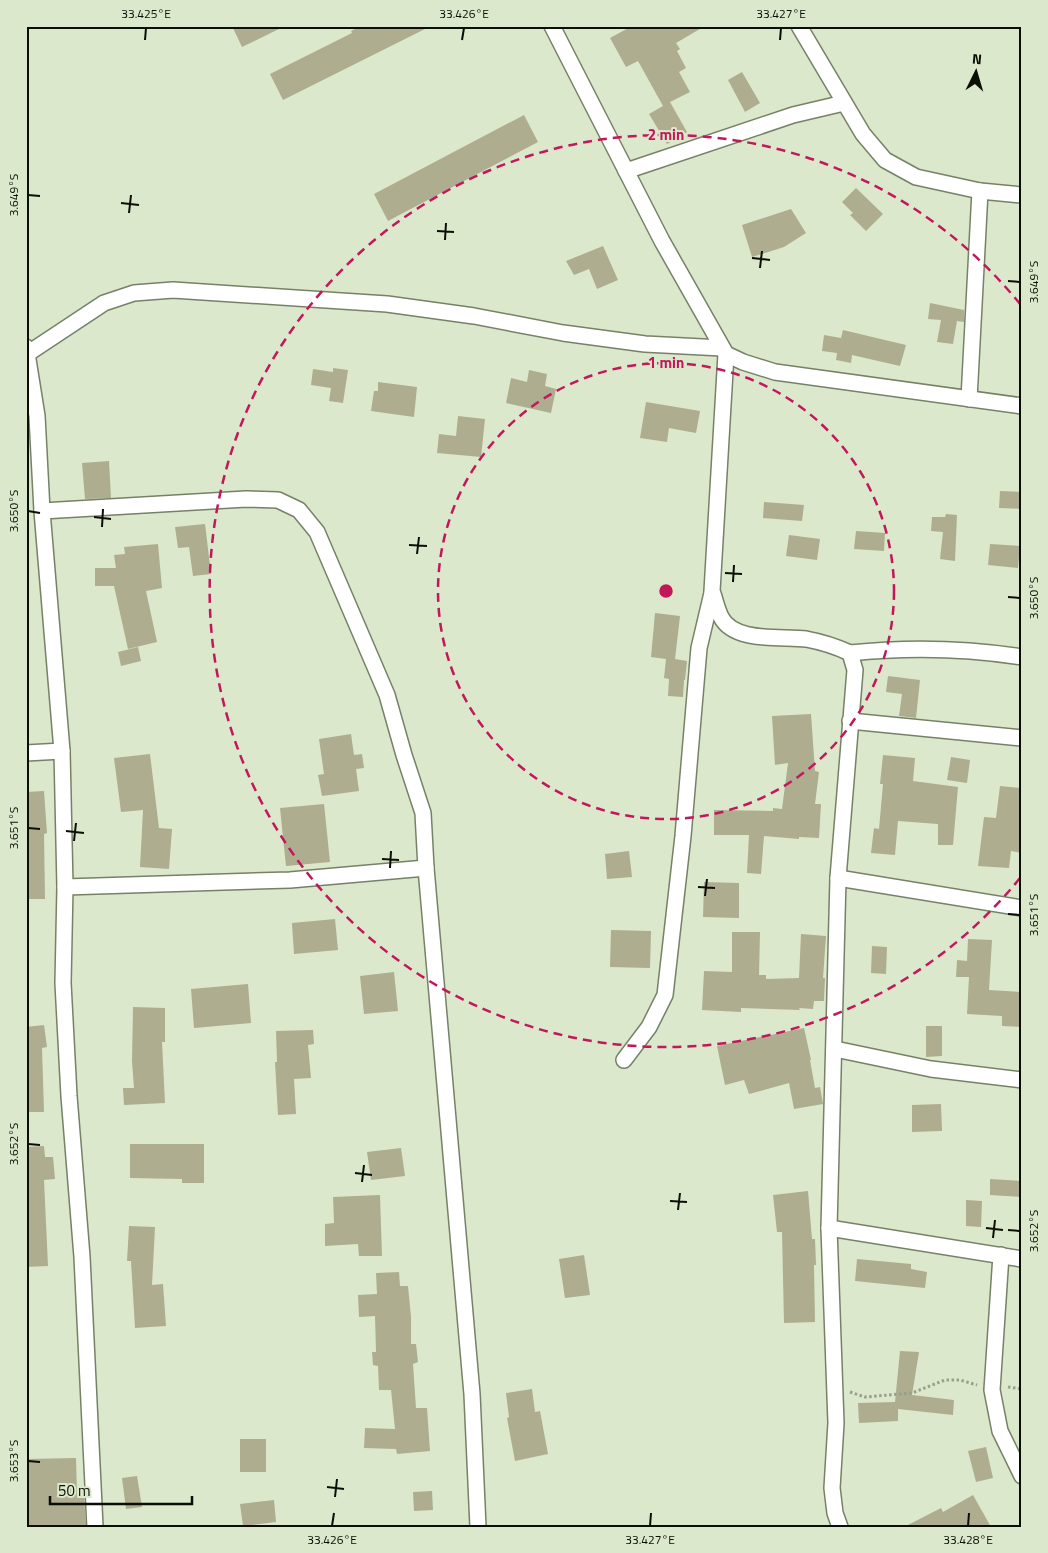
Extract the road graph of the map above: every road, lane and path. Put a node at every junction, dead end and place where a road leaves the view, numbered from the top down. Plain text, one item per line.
1 (552, 26) edge
2 (798, 26) edge
3 (844, 102) junction
4 (626, 171) junction
5 (980, 191) junction
6 (1022, 195) edge
7 (27, 351) edge
8 (724, 351) junction
9 (969, 399) junction
10 (1022, 406) edge
11 (42, 511) junction
12 (712, 591) junction
13 (850, 653) junction
14 (1022, 657) edge
15 (850, 721) junction
16 (1022, 738) edge
17 (62, 751) junction
18 (26, 753) edge
19 (426, 868) junction
20 (838, 878) junction
21 (65, 887) junction
22 (1022, 908) edge
23 (834, 1049) junction
24 (624, 1060) dead end
25 (1022, 1080) edge
26 (829, 1228) junction
27 (1001, 1256) junction
28 (1022, 1259) edge
29 (836, 1387) junction
30 (992, 1390) junction
31 (1022, 1476) edge
32 (95, 1527) edge
33 (478, 1527) edge
34 (840, 1527) edge

1 - 4 street
2 - 3 street
3 - 4 street
3 - 5 street
4 - 8 street
5 - 6 street
5 - 9 street
7 - 8 street
7 - 11 street
8 - 9 street
8 - 12 street
9 - 10 street
11 - 17 street
11 - 19 street
12 - 13 street
12 - 24 street
13 - 14 street
13 - 15 street
15 - 16 street
15 - 20 street
17 - 18 street
17 - 21 street
19 - 21 street
19 - 33 street
20 - 22 street
20 - 23 street
21 - 32 street
23 - 25 street
23 - 26 street
26 - 27 street
26 - 29 street
27 - 28 street
27 - 30 street
29 - 30 path
29 - 34 street
30 - 31 street

